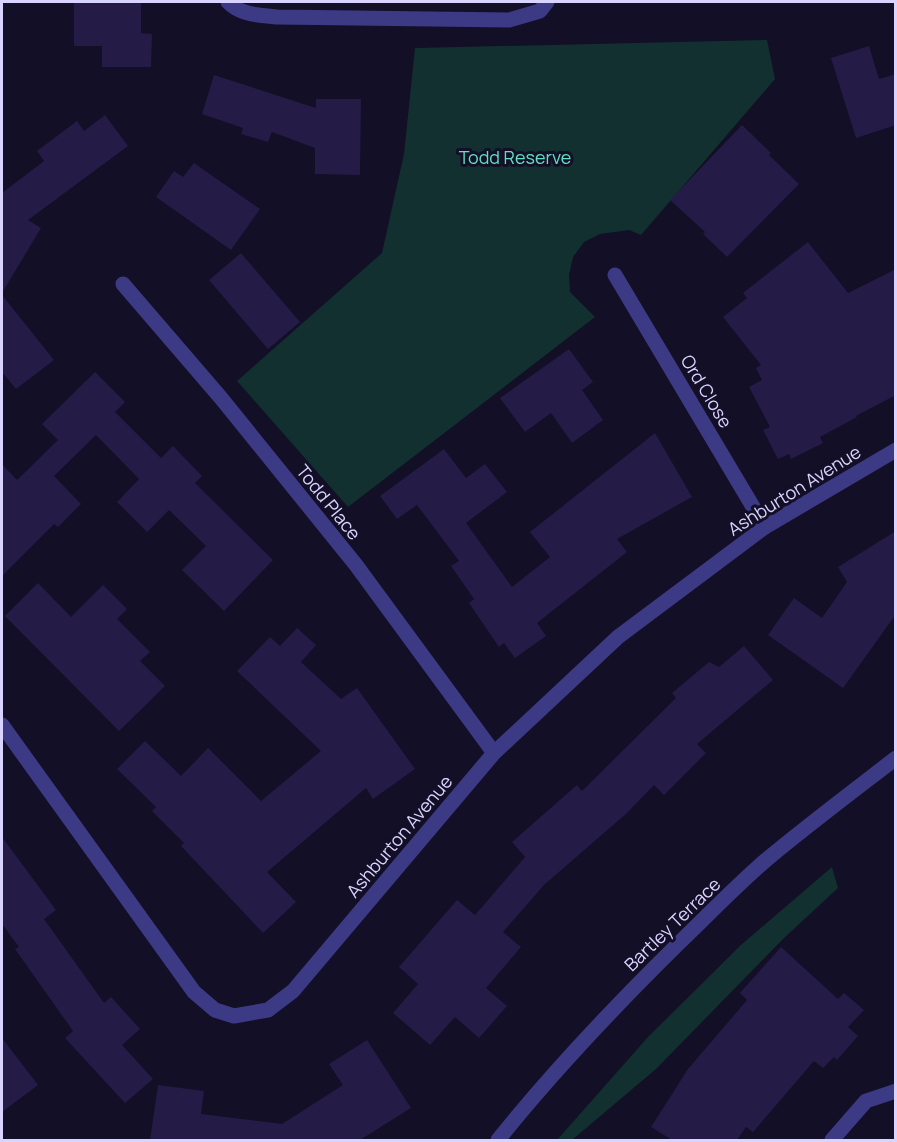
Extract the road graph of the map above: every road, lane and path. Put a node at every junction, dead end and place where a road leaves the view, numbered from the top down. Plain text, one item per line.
1 (228, 2) edge
2 (547, 2) edge
3 (615, 275) dead end
4 (123, 284) dead end
5 (896, 450) edge
6 (765, 526) junction
7 (2, 725) edge
8 (494, 753) junction
9 (896, 758) edge
10 (896, 1091) edge
11 (498, 1140) edge
12 (832, 1140) edge

1 - 2 street
3 - 6 street, Ord Close
4 - 8 street, Todd Place
5 - 6 street, Ashburton Avenue
6 - 8 street, Ashburton Avenue
7 - 8 street, Ashburton Avenue
9 - 11 street, Bartley Terrace
10 - 12 street

